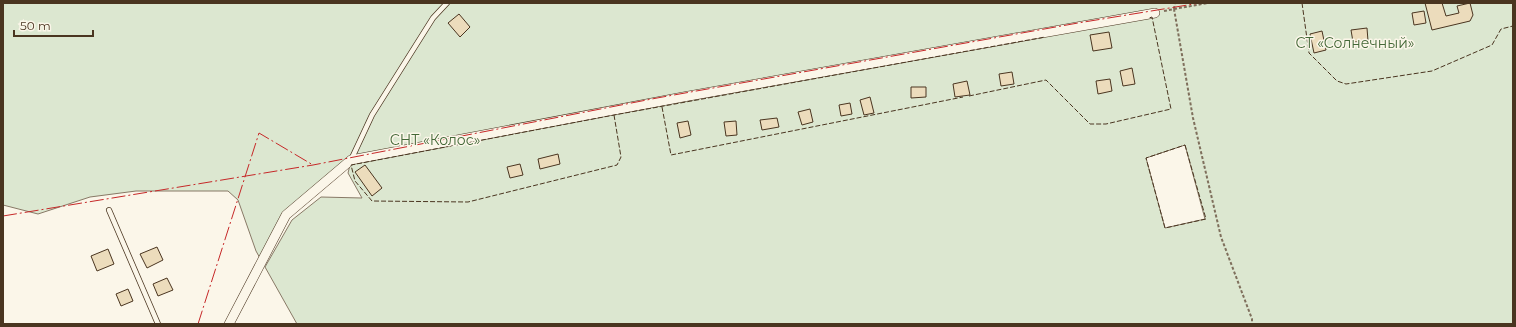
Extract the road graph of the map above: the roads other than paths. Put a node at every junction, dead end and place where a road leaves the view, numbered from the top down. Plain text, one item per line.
1 (447, 3) edge
2 (1158, 12) road end
3 (351, 160) junction
4 (109, 210) dead end
5 (158, 324) edge
6 (229, 324) edge

1 - 3 lane
2 - 3 street
3 - 6 street
4 - 5 lane

